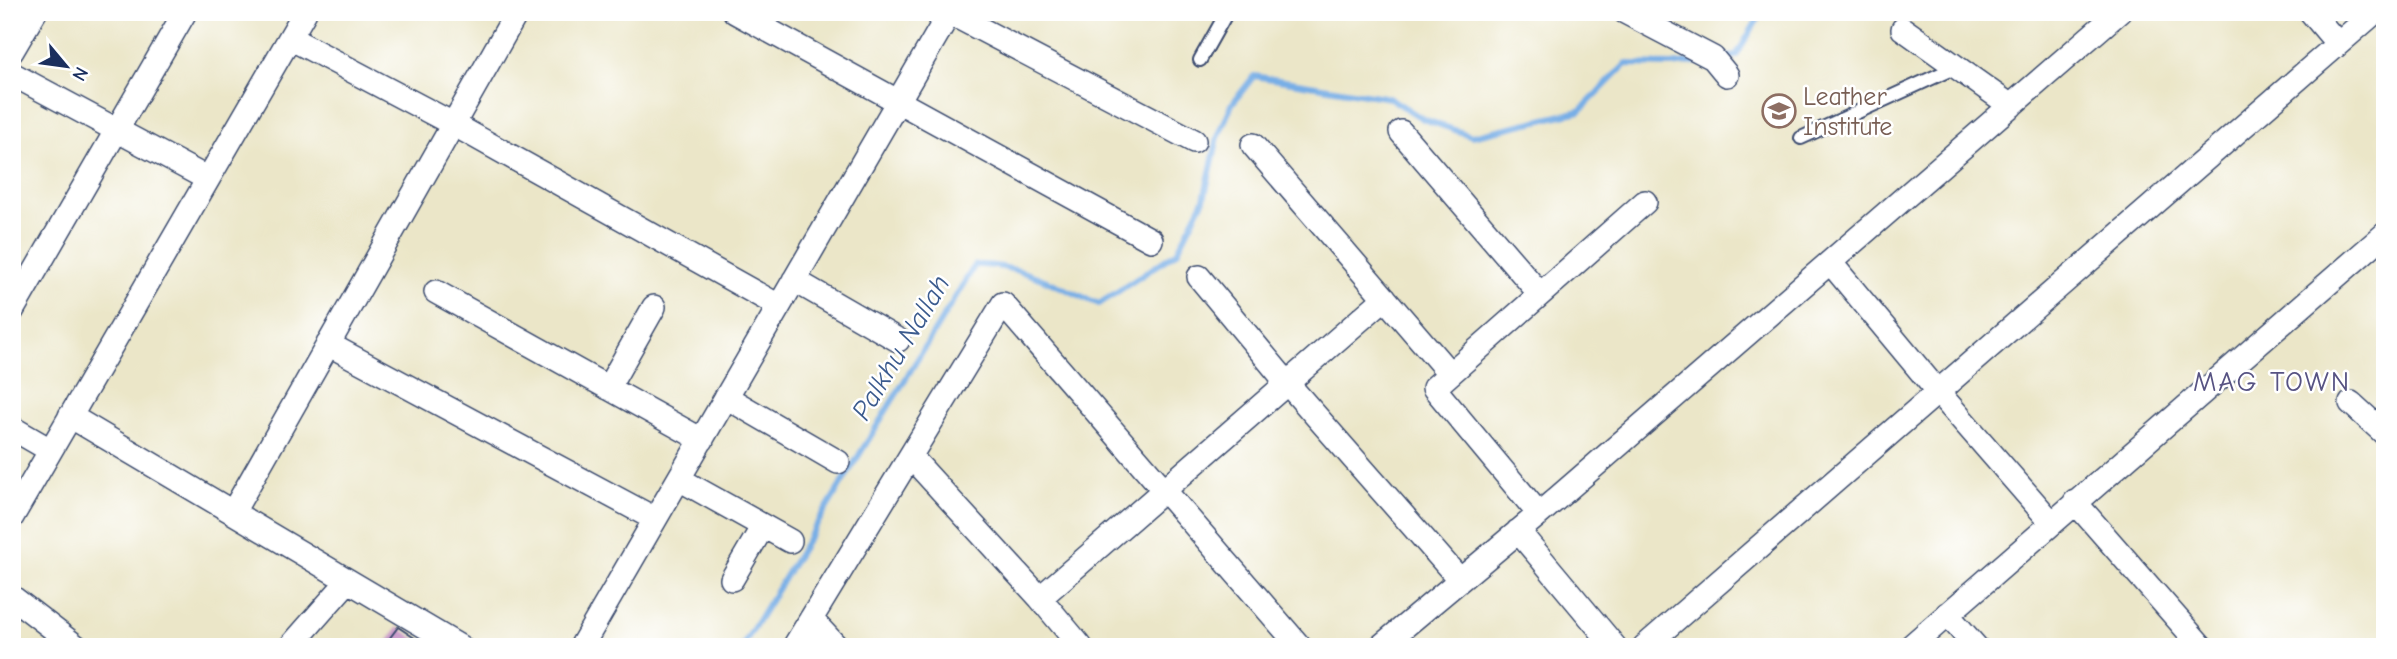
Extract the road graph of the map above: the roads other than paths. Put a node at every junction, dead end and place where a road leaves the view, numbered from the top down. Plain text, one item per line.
1 (35, 12) edge
2 (185, 12) edge
3 (304, 12) edge
4 (734, 12) edge
5 (950, 12) edge
6 (1227, 12) edge
7 (1625, 12) edge
8 (2119, 12) edge
9 (2311, 12) edge
10 (2375, 12) edge
11 (510, 15) edge
12 (1657, 20) edge
13 (1903, 29) dead end
14 (290, 38) junction
15 (2338, 44) junction
16 (12, 51) edge
17 (1200, 60) dead end
18 (1956, 67) junction
19 (12, 74) edge
20 (1727, 75) dead end
21 (899, 100) junction
22 (2011, 106) junction
23 (453, 124) junction
24 (117, 130) junction
25 (1401, 132) dead end
26 (1801, 138) dead end
27 (1194, 141) dead end
28 (1254, 145) dead end
29 (208, 179) junction
30 (1645, 202) dead end
31 (2385, 234) edge
32 (1151, 240) dead end
33 (1830, 262) junction
34 (1199, 277) dead end
35 (794, 280) junction
36 (436, 292) dead end
37 (1540, 294) junction
38 (1385, 298) junction
39 (779, 306) junction
40 (654, 307) dead end
41 (12, 311) edge
42 (898, 340) dead end
43 (328, 344) junction
44 (1450, 374) junction
45 (1288, 384) junction
46 (608, 388) junction
47 (1938, 392) junction
48 (726, 397) junction
49 (2351, 403) dead end
50 (70, 416) junction
51 (12, 428) edge
52 (2385, 434) edge
53 (702, 440) junction
54 (50, 450) junction
55 (911, 457) junction
56 (838, 462) dead end
57 (679, 479) junction
58 (1164, 490) junction
59 (2075, 502) junction
60 (233, 512) junction
61 (1539, 514) junction
62 (12, 517) edge
63 (655, 519) junction
64 (2052, 523) junction
65 (763, 526) junction
66 (1518, 531) junction
67 (790, 541) dead end
68 (732, 579) dead end
69 (1460, 580) junction
70 (348, 581) junction
71 (12, 597) edge
72 (1040, 598) junction
73 (1947, 614) junction
74 (811, 619) junction
75 (76, 647) edge
76 (290, 647) edge
77 (460, 647) edge
78 (581, 647) edge
79 (794, 647) edge
80 (836, 647) edge
81 (1081, 647) edge
82 (1300, 647) edge
83 (1380, 647) edge
84 (1615, 647) edge
85 (1644, 647) edge
86 (1910, 647) edge
87 (1976, 647) edge
88 (2202, 647) edge

1 - 16 street
2 - 24 street
3 - 14 street
4 - 21 street
5 - 21 street
5 - 27 street
6 - 17 lane
7 - 12 street
8 - 22 street
9 - 15 street
10 - 15 street
11 - 23 street
12 - 20 street
13 - 18 street
14 - 23 street
14 - 29 street
15 - 47 street
18 - 22 street
18 - 26 lane
19 - 24 street
21 - 32 street
21 - 35 street
22 - 33 street
23 - 39 street
23 - 43 street
24 - 29 street
24 - 41 street
25 - 37 street
28 - 38 street
29 - 50 street
30 - 37 street
31 - 59 street
33 - 47 street
33 - 61 street
34 - 45 street
35 - 39 street
35 - 42 street
36 - 46 street
37 - 44 street
38 - 44 street
38 - 45 street
39 - 48 street
40 - 46 street
43 - 60 street
43 - 63 street
44 - 61 street
45 - 58 street
45 - 69 street
46 - 53 street
47 - 64 street
47 - 85 street
48 - 53 street
48 - 56 street
49 - 52 street
50 - 54 street
50 - 60 street
51 - 54 street
53 - 57 street
54 - 62 street
55 - 58 street
55 - 72 street
55 - 74 street
57 - 63 street
57 - 65 street
58 - 72 street
58 - 82 street
59 - 64 street
59 - 88 street
60 - 70 street
61 - 66 street
63 - 78 street
64 - 73 street
65 - 67 street
65 - 68 street
66 - 69 street
66 - 84 street
69 - 83 street
70 - 76 street
70 - 77 street
71 - 75 street
72 - 81 street
73 - 86 street
73 - 87 street
74 - 79 street
74 - 80 street

